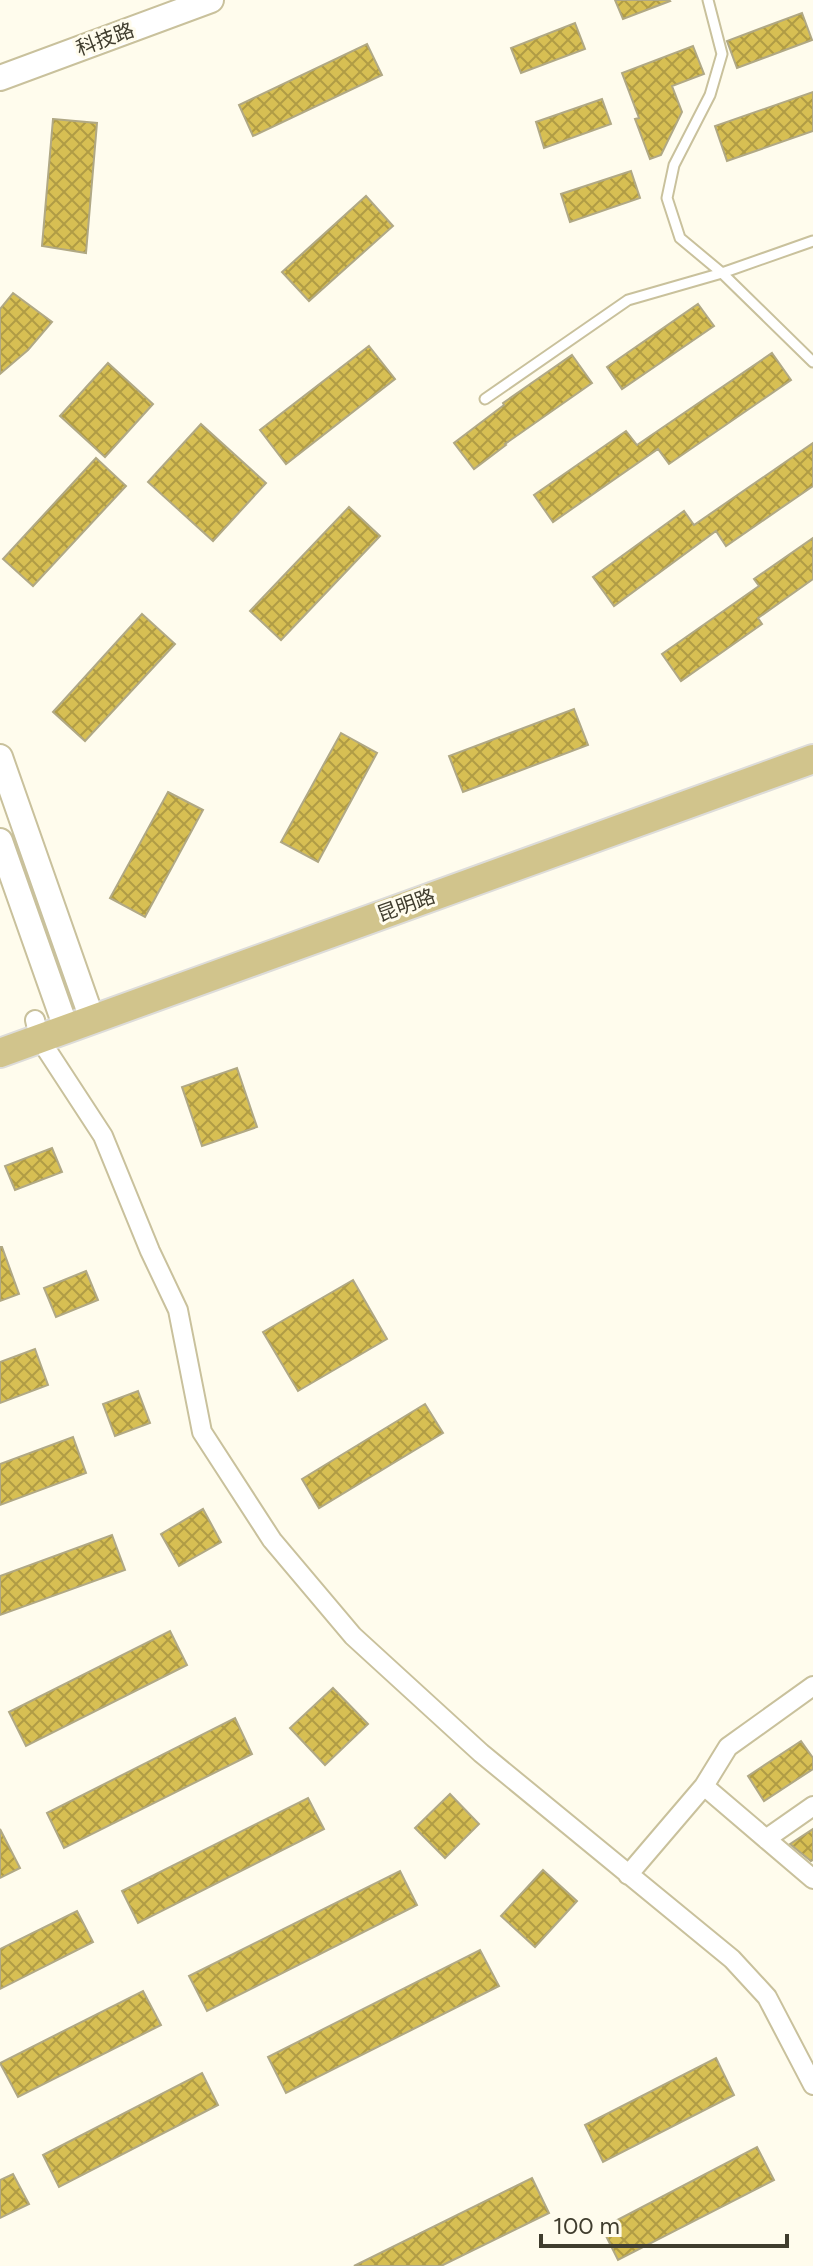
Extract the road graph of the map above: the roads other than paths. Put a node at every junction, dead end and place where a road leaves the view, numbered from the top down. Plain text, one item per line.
1 (211, 0) edge
2 (708, 0) edge
3 (0, 78) edge
4 (813, 241) edge
5 (722, 273) junction
6 (813, 362) edge
7 (485, 399) dead end
8 (813, 742) edge
9 (0, 757) edge
10 (813, 759) edge
11 (0, 841) edge
12 (63, 1020) junction
13 (0, 1033) edge
14 (0, 1053) edge
15 (813, 1686) edge
16 (704, 1786) junction
17 (813, 1806) edge
18 (766, 1839) junction
19 (628, 1875) junction
20 (813, 1879) edge
21 (813, 2085) edge

1 - 3 main road, 科技路
2 - 5 lane
4 - 5 lane
5 - 6 lane
5 - 7 lane
8 - 12 main road, 昆明路
9 - 12 main road
10 - 12 main road, 昆明路
11 - 12 main road
12 - 13 main road, 昆明路
12 - 14 main road, 昆明路
12 - 19 street
15 - 16 street
16 - 18 street
16 - 19 street
17 - 18 street
18 - 20 street
19 - 21 street

